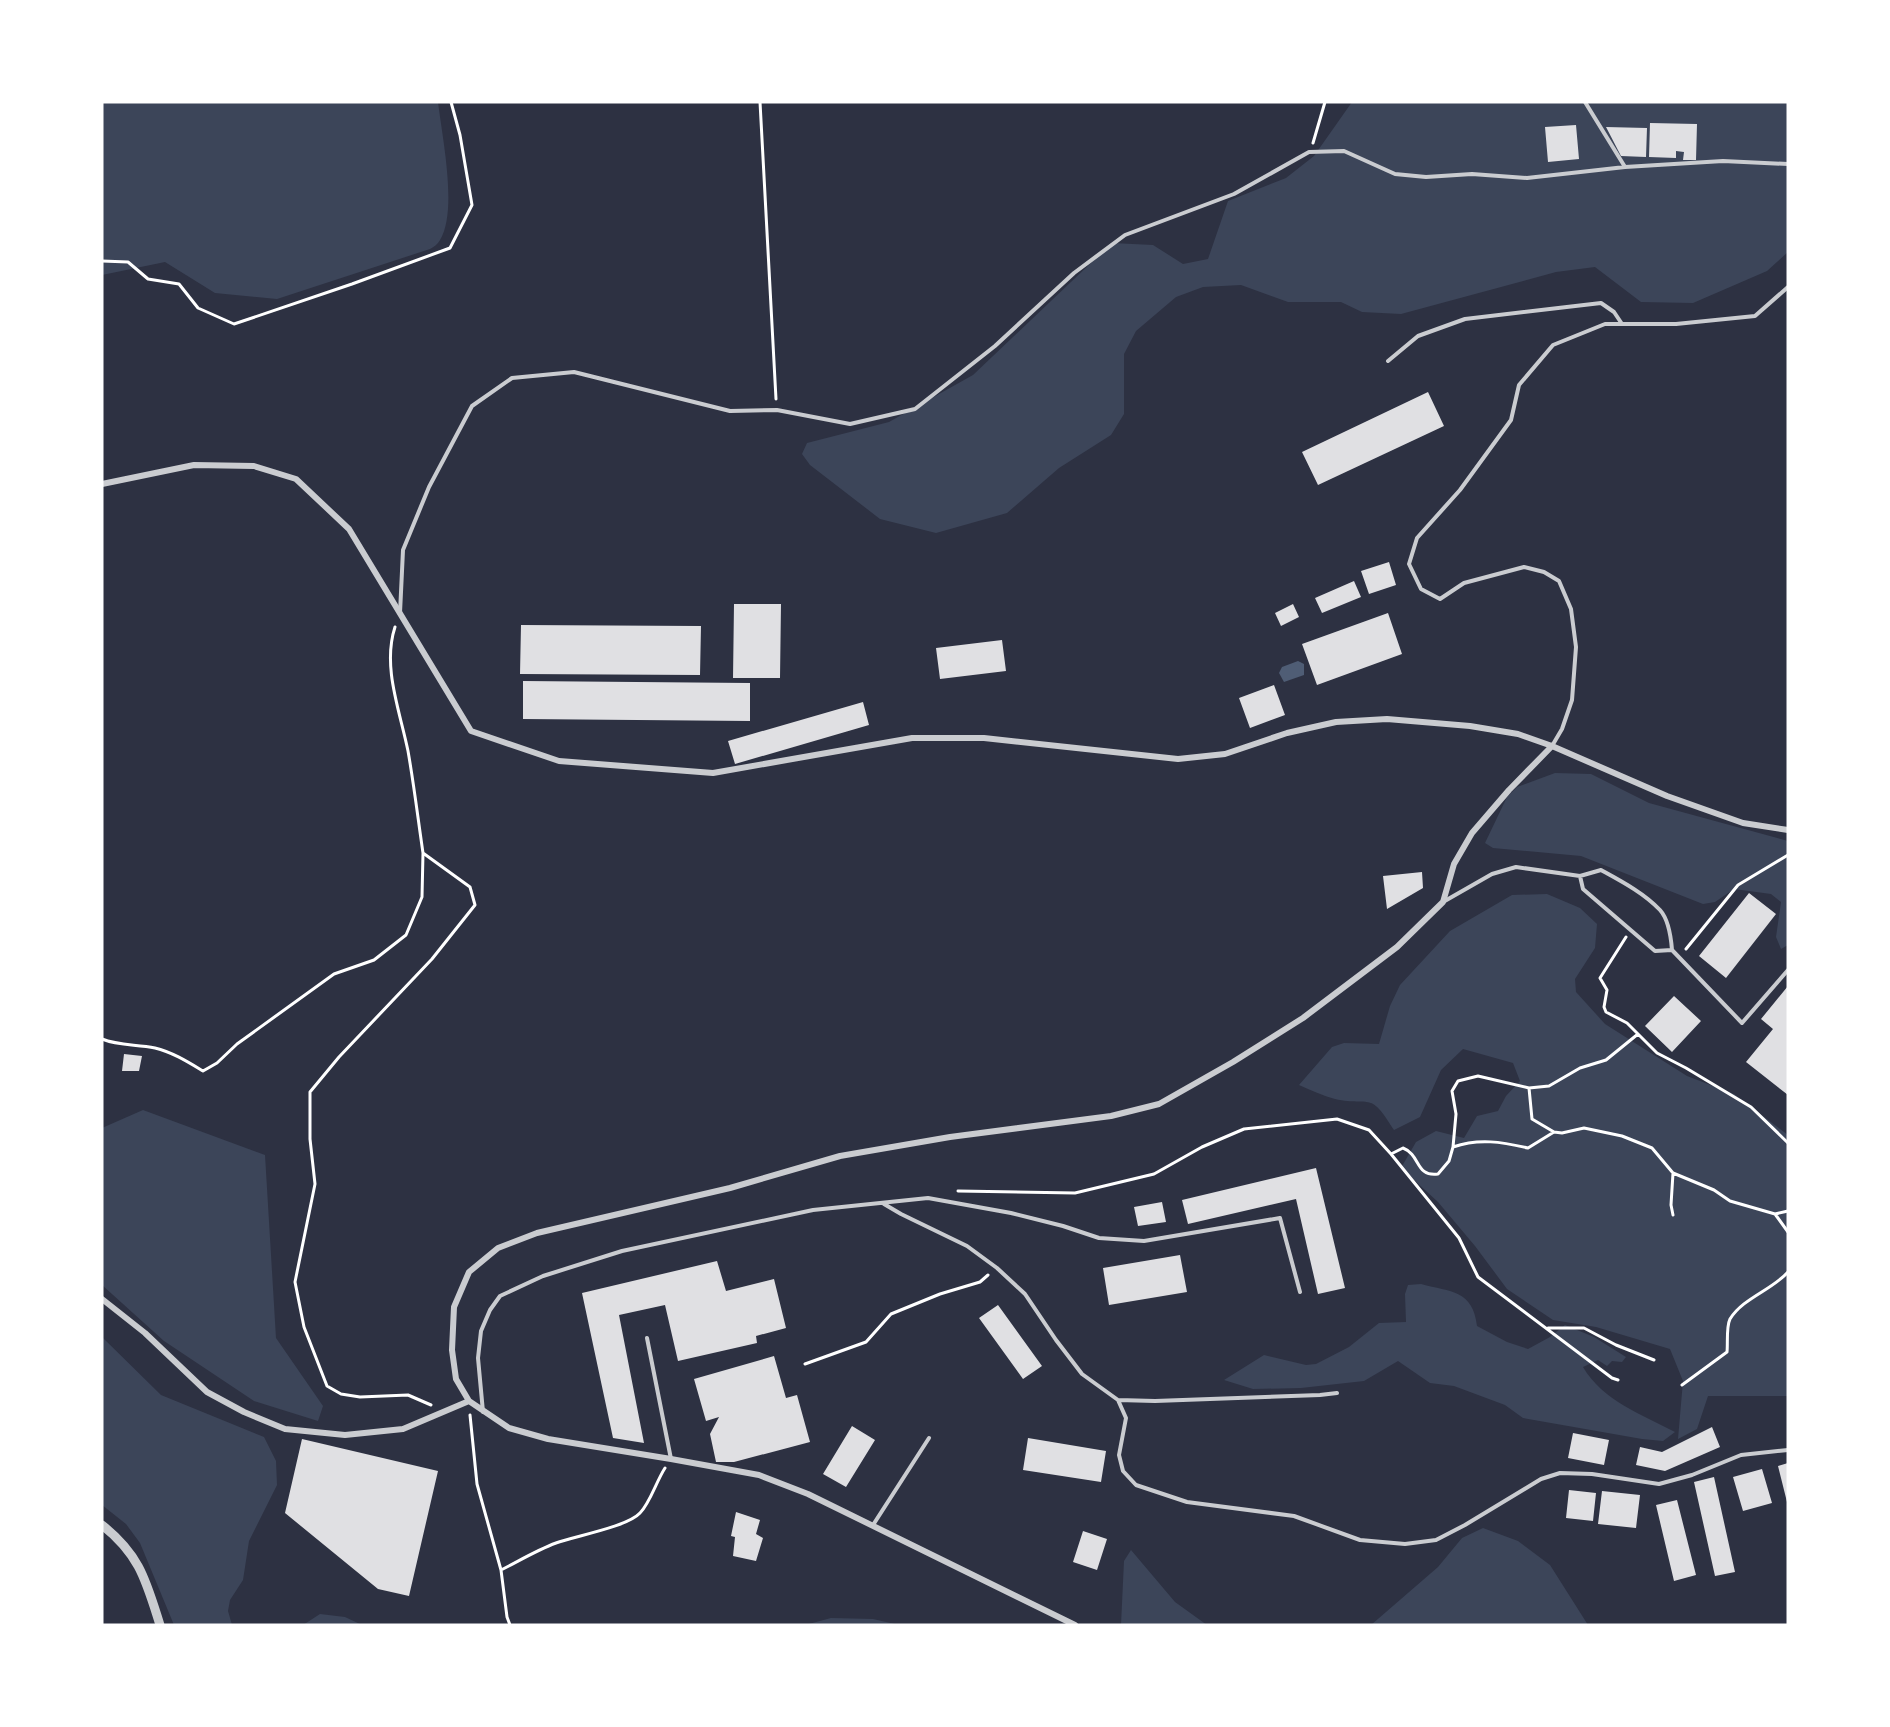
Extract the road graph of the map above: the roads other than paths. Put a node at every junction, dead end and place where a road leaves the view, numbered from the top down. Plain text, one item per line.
1 (1585, 102) edge
2 (1788, 164) edge
3 (1625, 167) junction
4 (1788, 287) edge
5 (1623, 324) junction
6 (1388, 361) dead end
7 (102, 484) edge
8 (400, 613) junction
9 (1552, 746) junction
10 (1788, 830) edge
11 (1580, 876) junction
12 (1443, 902) junction
13 (1672, 950) junction
14 (1788, 970) edge
15 (883, 1203) junction
16 (1300, 1292) dead end
17 (102, 1299) edge
18 (647, 1338) dead end
19 (1338, 1393) dead end
20 (1118, 1400) junction
21 (469, 1401) junction
22 (483, 1412) junction
23 (929, 1438) dead end
24 (1788, 1450) edge
25 (671, 1459) junction
26 (102, 1525) edge
27 (873, 1525) junction
28 (160, 1625) edge
29 (1075, 1625) edge

1 - 3 lane
2 - 3 lane
3 - 8 lane
4 - 5 lane
5 - 6 lane
5 - 9 lane
7 - 8 street
8 - 9 street
9 - 10 street
9 - 12 street
11 - 12 lane
11 - 13 lane
11 - 13 lane
12 - 21 street
13 - 14 lane
15 - 16 lane
15 - 20 lane
15 - 22 lane
17 - 21 street
18 - 25 lane
19 - 20 lane
20 - 24 lane
21 - 22 street
22 - 25 street
23 - 27 lane
25 - 27 street
26 - 28 street
27 - 29 street

